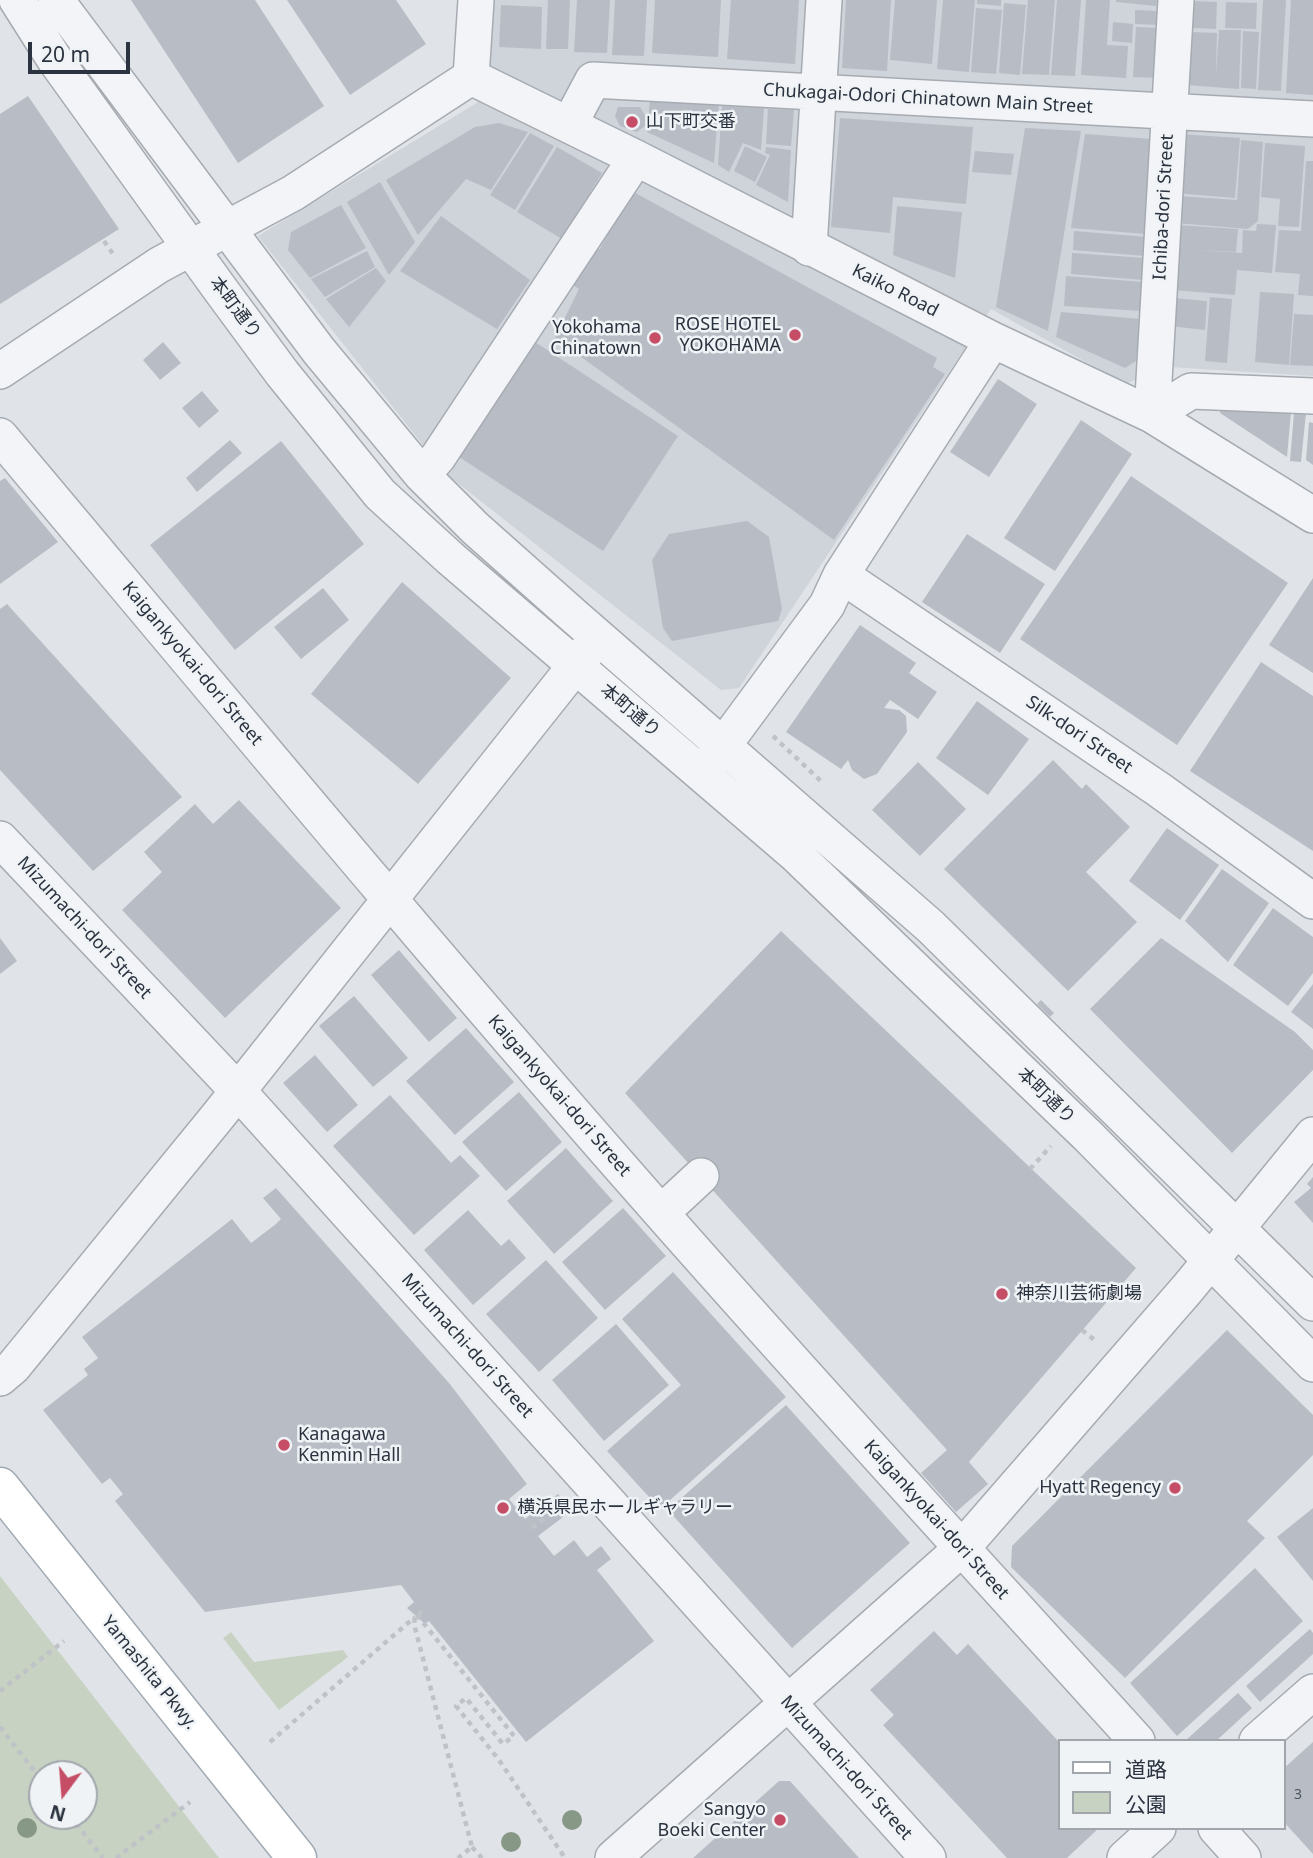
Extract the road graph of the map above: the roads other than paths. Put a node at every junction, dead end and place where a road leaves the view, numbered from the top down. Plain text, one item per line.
1 (17, 0) edge
2 (56, 0) edge
3 (824, 0) edge
4 (1175, 0) edge
5 (468, 4) edge
6 (471, 77) junction
7 (818, 93) junction
8 (1170, 112) junction
9 (1313, 119) edge
10 (569, 125) junction
11 (636, 158) junction
12 (226, 228) junction
13 (189, 247) junction
14 (808, 248) junction
15 (993, 340) junction
16 (0, 371) edge
17 (1313, 396) edge
18 (1152, 415) junction
19 (0, 436) edge
20 (422, 474) junction
21 (1313, 515) edge
22 (841, 575) junction
23 (598, 637) junction
24 (576, 665) junction
25 (724, 743) junction
26 (703, 774) junction
27 (0, 839) edge
28 (388, 898) junction
29 (1313, 901) edge
30 (237, 1090) junction
31 (1313, 1135) edge
32 (701, 1176) dead end
33 (661, 1213) junction
34 (1236, 1228) junction
35 (1211, 1259) junction
36 (1313, 1303) edge
37 (1313, 1364) edge
38 (0, 1378) edge
39 (0, 1487) edge
40 (962, 1548) junction
41 (1313, 1692) edge
42 (787, 1703) junction
43 (1135, 1739) edge
44 (1259, 1739) edge
45 (1155, 1830) edge
46 (1218, 1830) edge
47 (297, 1858) edge
48 (613, 1858) edge
49 (928, 1858) edge
50 (1125, 1858) edge
51 (1243, 1858) edge

1 - 13 street, 本町通り
2 - 12 street, 本町通り
3 - 7 street
4 - 8 street, Ichiba-dori Street
5 - 6 street
6 - 10 street, Kaiko Road
6 - 12 street
7 - 8 street, Chukagai-Odori Chinatown Main Street
7 - 10 street, Chukagai-Odori Chinatown Main Street
7 - 14 street
8 - 9 street, Chukagai-Odori Chinatown Main Street
8 - 18 street, Ichiba-dori Street
10 - 11 street, Kaiko Road
11 - 14 street, Kaiko Road
11 - 20 street
12 - 13 street
12 - 20 street, 本町通り
13 - 16 street
13 - 24 street, 本町通り
14 - 15 street, Kaiko Road
15 - 18 street, Kaiko Road
15 - 22 street
17 - 18 street
18 - 21 street, Kaiko Road
19 - 28 street, Kaigankyokai-dori Street
20 - 23 street, 本町通り
22 - 25 street
22 - 29 street, Silk-dori Street
23 - 24 street
23 - 25 street, 本町通り
24 - 26 street, 本町通り
24 - 28 street
25 - 26 street
25 - 34 street, 本町通り
26 - 35 street, 本町通り
27 - 30 street, Mizumachi-dori Street
28 - 30 street
28 - 33 street, Kaigankyokai-dori Street
30 - 38 street
30 - 42 street, Mizumachi-dori Street
31 - 34 street
32 - 33 street
33 - 40 street, Kaigankyokai-dori Street
34 - 35 street
34 - 36 street, 本町通り
35 - 37 street, 本町通り
35 - 40 street
39 - 47 main road, Yamashita Pkwy.
40 - 42 street
40 - 43 street, Kaigankyokai-dori Street
41 - 44 street
42 - 48 street
42 - 49 street, Mizumachi-dori Street
45 - 50 street
46 - 51 street

